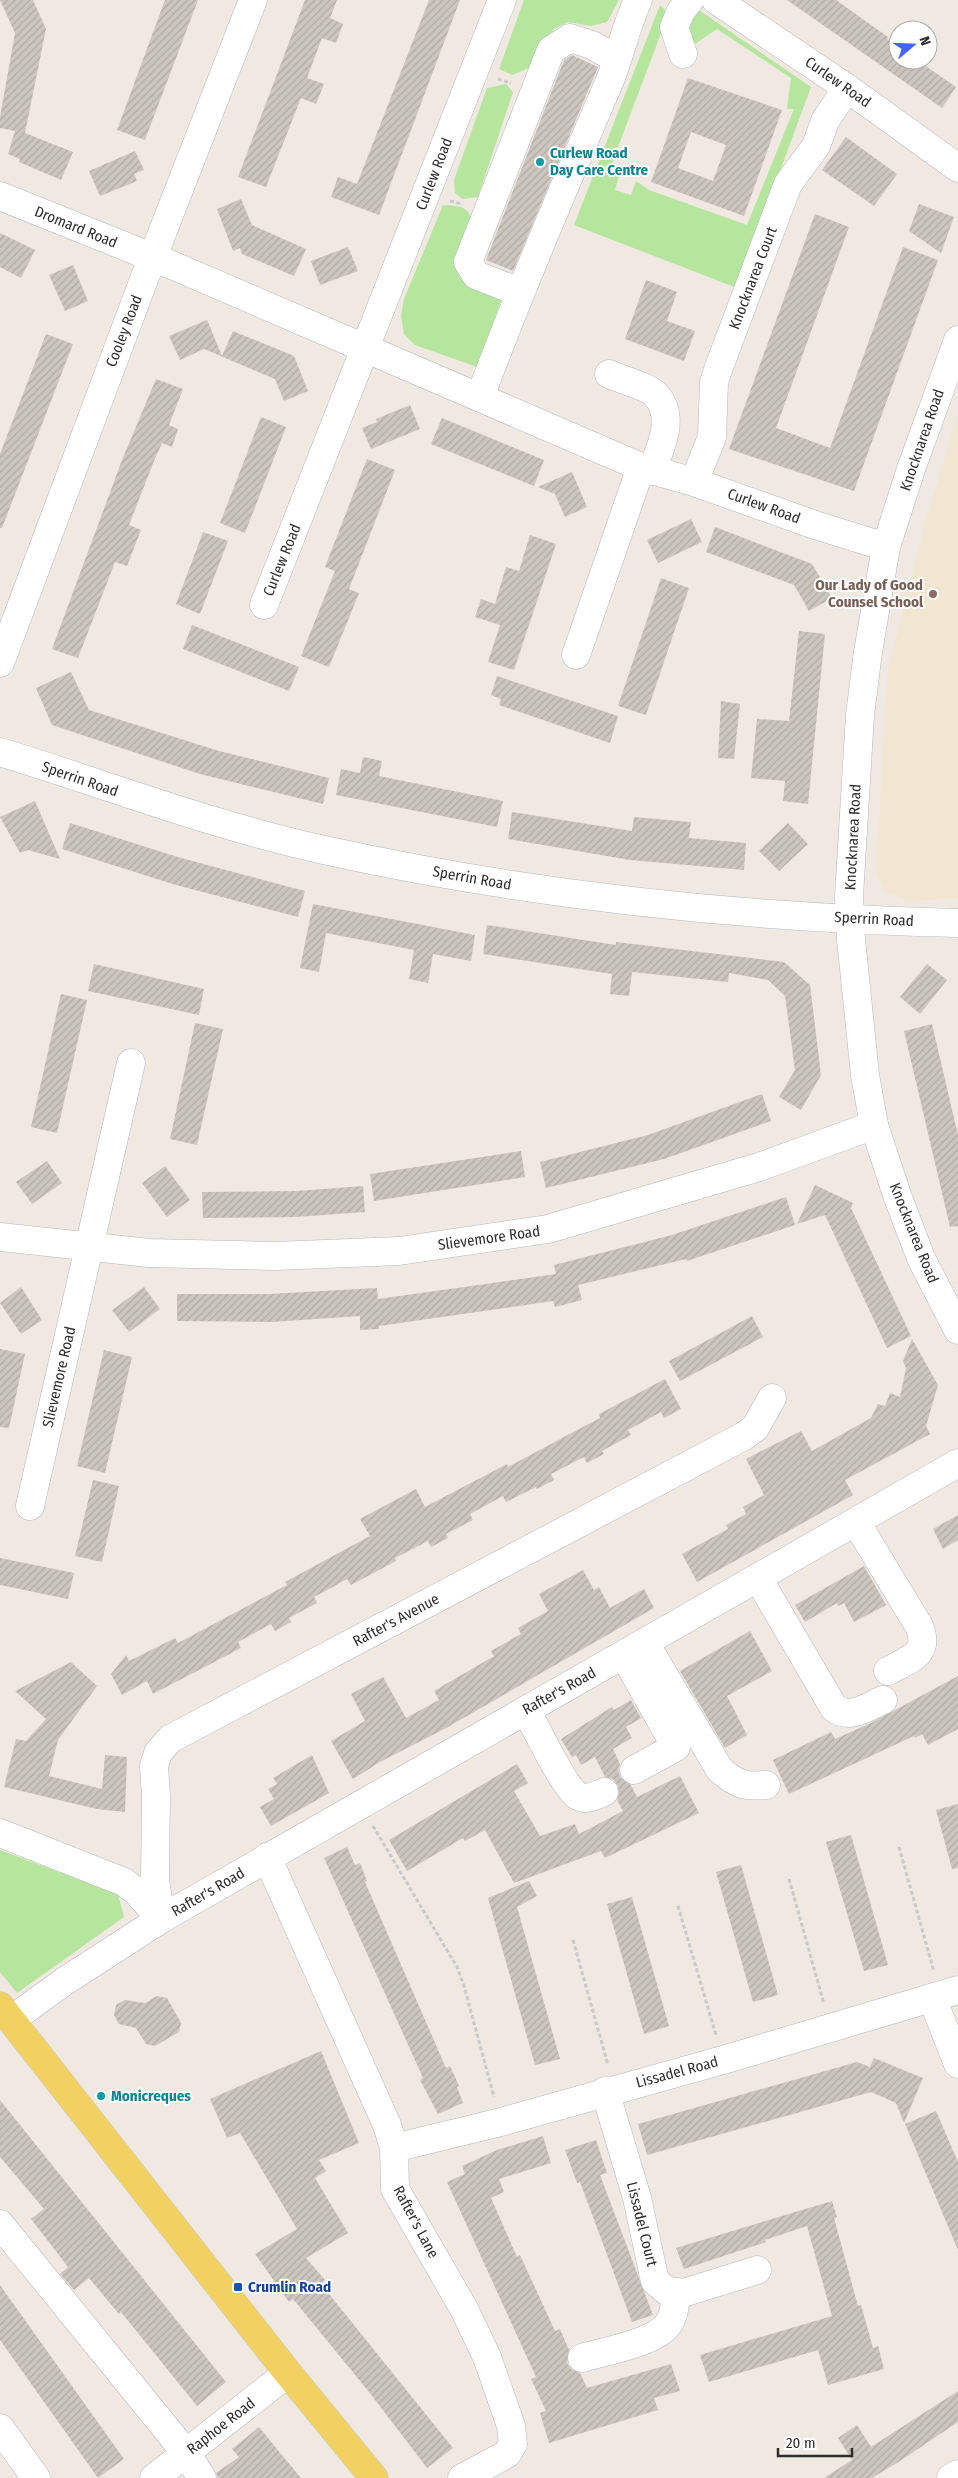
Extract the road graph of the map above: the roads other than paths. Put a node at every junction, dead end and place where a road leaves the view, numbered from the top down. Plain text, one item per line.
1 (253, 0) edge
2 (502, 0) edge
3 (638, 0) edge
4 (690, 0) edge
5 (716, 0) edge
6 (683, 54) dead end
7 (617, 59) junction
8 (847, 88) junction
9 (958, 168) edge
10 (0, 196) edge
11 (153, 258) junction
12 (519, 292) junction
13 (958, 340) edge
14 (366, 349) junction
15 (609, 374) dead end
16 (480, 397) junction
17 (646, 469) junction
18 (694, 482) junction
19 (886, 547) junction
20 (264, 605) dead end
21 (576, 656) dead end
22 (0, 663) edge
23 (0, 752) edge
24 (850, 918) junction
25 (958, 923) edge
26 (131, 1064) dead end
27 (874, 1125) junction
28 (0, 1237) edge
29 (89, 1248) junction
30 (958, 1330) edge
31 (772, 1398) dead end
32 (958, 1463) edge
33 (30, 1506) dead end
34 (856, 1522) junction
35 (758, 1578) junction
36 (634, 1649) junction
37 (888, 1671) dead end
38 (883, 1700) dead end
39 (526, 1710) junction
40 (634, 1770) dead end
41 (766, 1785) dead end
42 (604, 1792) dead end
43 (0, 1833) edge
44 (267, 1857) junction
45 (161, 1919) junction
46 (943, 1995) edge
47 (6, 2013) edge
48 (958, 2064) edge
49 (610, 2090) junction
50 (394, 2148) junction
51 (5, 2240) edge
52 (757, 2270) dead end
53 (676, 2292) junction
54 (582, 2358) dead end
55 (288, 2373) junction
56 (0, 2428) edge
57 (186, 2454) junction
58 (958, 2474) edge
59 (36, 2478) edge
60 (154, 2478) edge
61 (202, 2478) edge
62 (374, 2478) edge
63 (462, 2478) edge
64 (951, 2478) edge

1 - 11 street, Cooley Road
2 - 14 street, Curlew Road
3 - 7 street
4 - 6 street
5 - 8 street, Curlew Road
7 - 12 street
7 - 12 street
8 - 9 street, Curlew Road
8 - 18 street, Knocknarea Court
10 - 11 street, Dromard Road
11 - 14 street, Curlew Road
11 - 22 street, Cooley Road
12 - 16 street
13 - 19 street, Knocknarea Road
14 - 16 street, Curlew Road
14 - 20 street, Curlew Road
15 - 17 street
16 - 17 street, Curlew Road
17 - 18 street, Curlew Road
17 - 21 street
18 - 19 street, Curlew Road
19 - 24 street, Knocknarea Road
23 - 24 street, Sperrin Road
24 - 25 street, Sperrin Road
24 - 27 street, Knocknarea Road
26 - 29 street, Slievemore Road
27 - 29 street, Slievemore Road
27 - 30 street, Knocknarea Road
28 - 29 street, Slievemore Road
29 - 33 street, Slievemore Road
31 - 45 street, Rafter's Avenue
32 - 34 street, Rafter's Road
34 - 35 street, Rafter's Road
34 - 37 street
35 - 36 street, Rafter's Road
35 - 38 street
36 - 39 street, Rafter's Road
36 - 40 street
36 - 41 street
39 - 42 street
39 - 44 street, Rafter's Road
43 - 45 street, Rafter's Road
44 - 45 street, Rafter's Road
44 - 50 street, Rafter's Lane
45 - 47 street, Rafter's Road
46 - 48 street
46 - 49 street, Lissadel Road
47 - 55 main road
49 - 50 street, Lissadel Road
49 - 53 street, Lissadel Court
50 - 63 street, Rafter's Lane
51 - 57 street
52 - 53 street
53 - 54 street
55 - 57 street, Raphoe Road
55 - 62 main road
56 - 59 street
57 - 60 street, Raphoe Road
57 - 61 street
58 - 64 street

